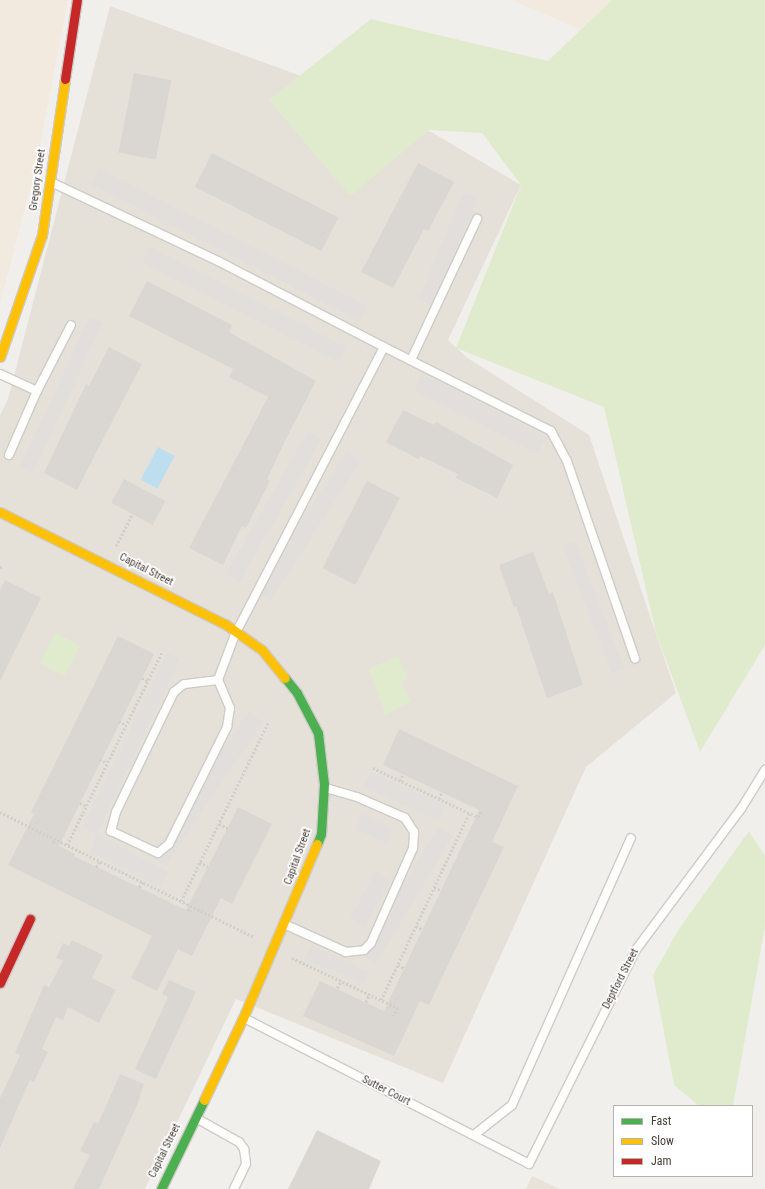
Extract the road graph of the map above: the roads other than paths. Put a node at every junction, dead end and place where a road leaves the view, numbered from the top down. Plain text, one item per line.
1 (77, 0) edge
2 (50, 182) junction
3 (477, 219) dead end
4 (71, 325) dead end
5 (384, 347) junction
6 (0, 357) edge
7 (411, 360) junction
8 (0, 374) edge
9 (37, 391) junction
10 (9, 455) dead end
11 (0, 512) edge
12 (236, 632) junction
13 (634, 659) dead end
14 (218, 680) junction
15 (765, 770) edge
16 (324, 788) junction
17 (631, 838) dead end
18 (30, 919) dead end
19 (284, 924) junction
20 (0, 983) edge
21 (243, 1018) junction
22 (195, 1118) junction
23 (474, 1135) junction
24 (529, 1164) joint
25 (160, 1189) edge
26 (234, 1189) edge

1 - 2 street, Gregory Street
2 - 5 lane
2 - 6 street, Gregory Street
3 - 7 lane
4 - 9 lane
5 - 7 lane
5 - 12 lane
7 - 13 lane
8 - 9 lane
9 - 10 lane
11 - 12 street, Capital Street
12 - 14 lane
12 - 16 street, Capital Street
14 - 14 lane
15 - 24 lane, Deptford Street
16 - 19 street, Capital Street
16 - 19 lane
17 - 23 lane
18 - 20 street
19 - 21 street, Capital Street
21 - 22 street, Capital Street
21 - 23 lane, Sutter Court
22 - 25 street, Capital Street
22 - 26 lane
23 - 24 lane, Sutter Court

